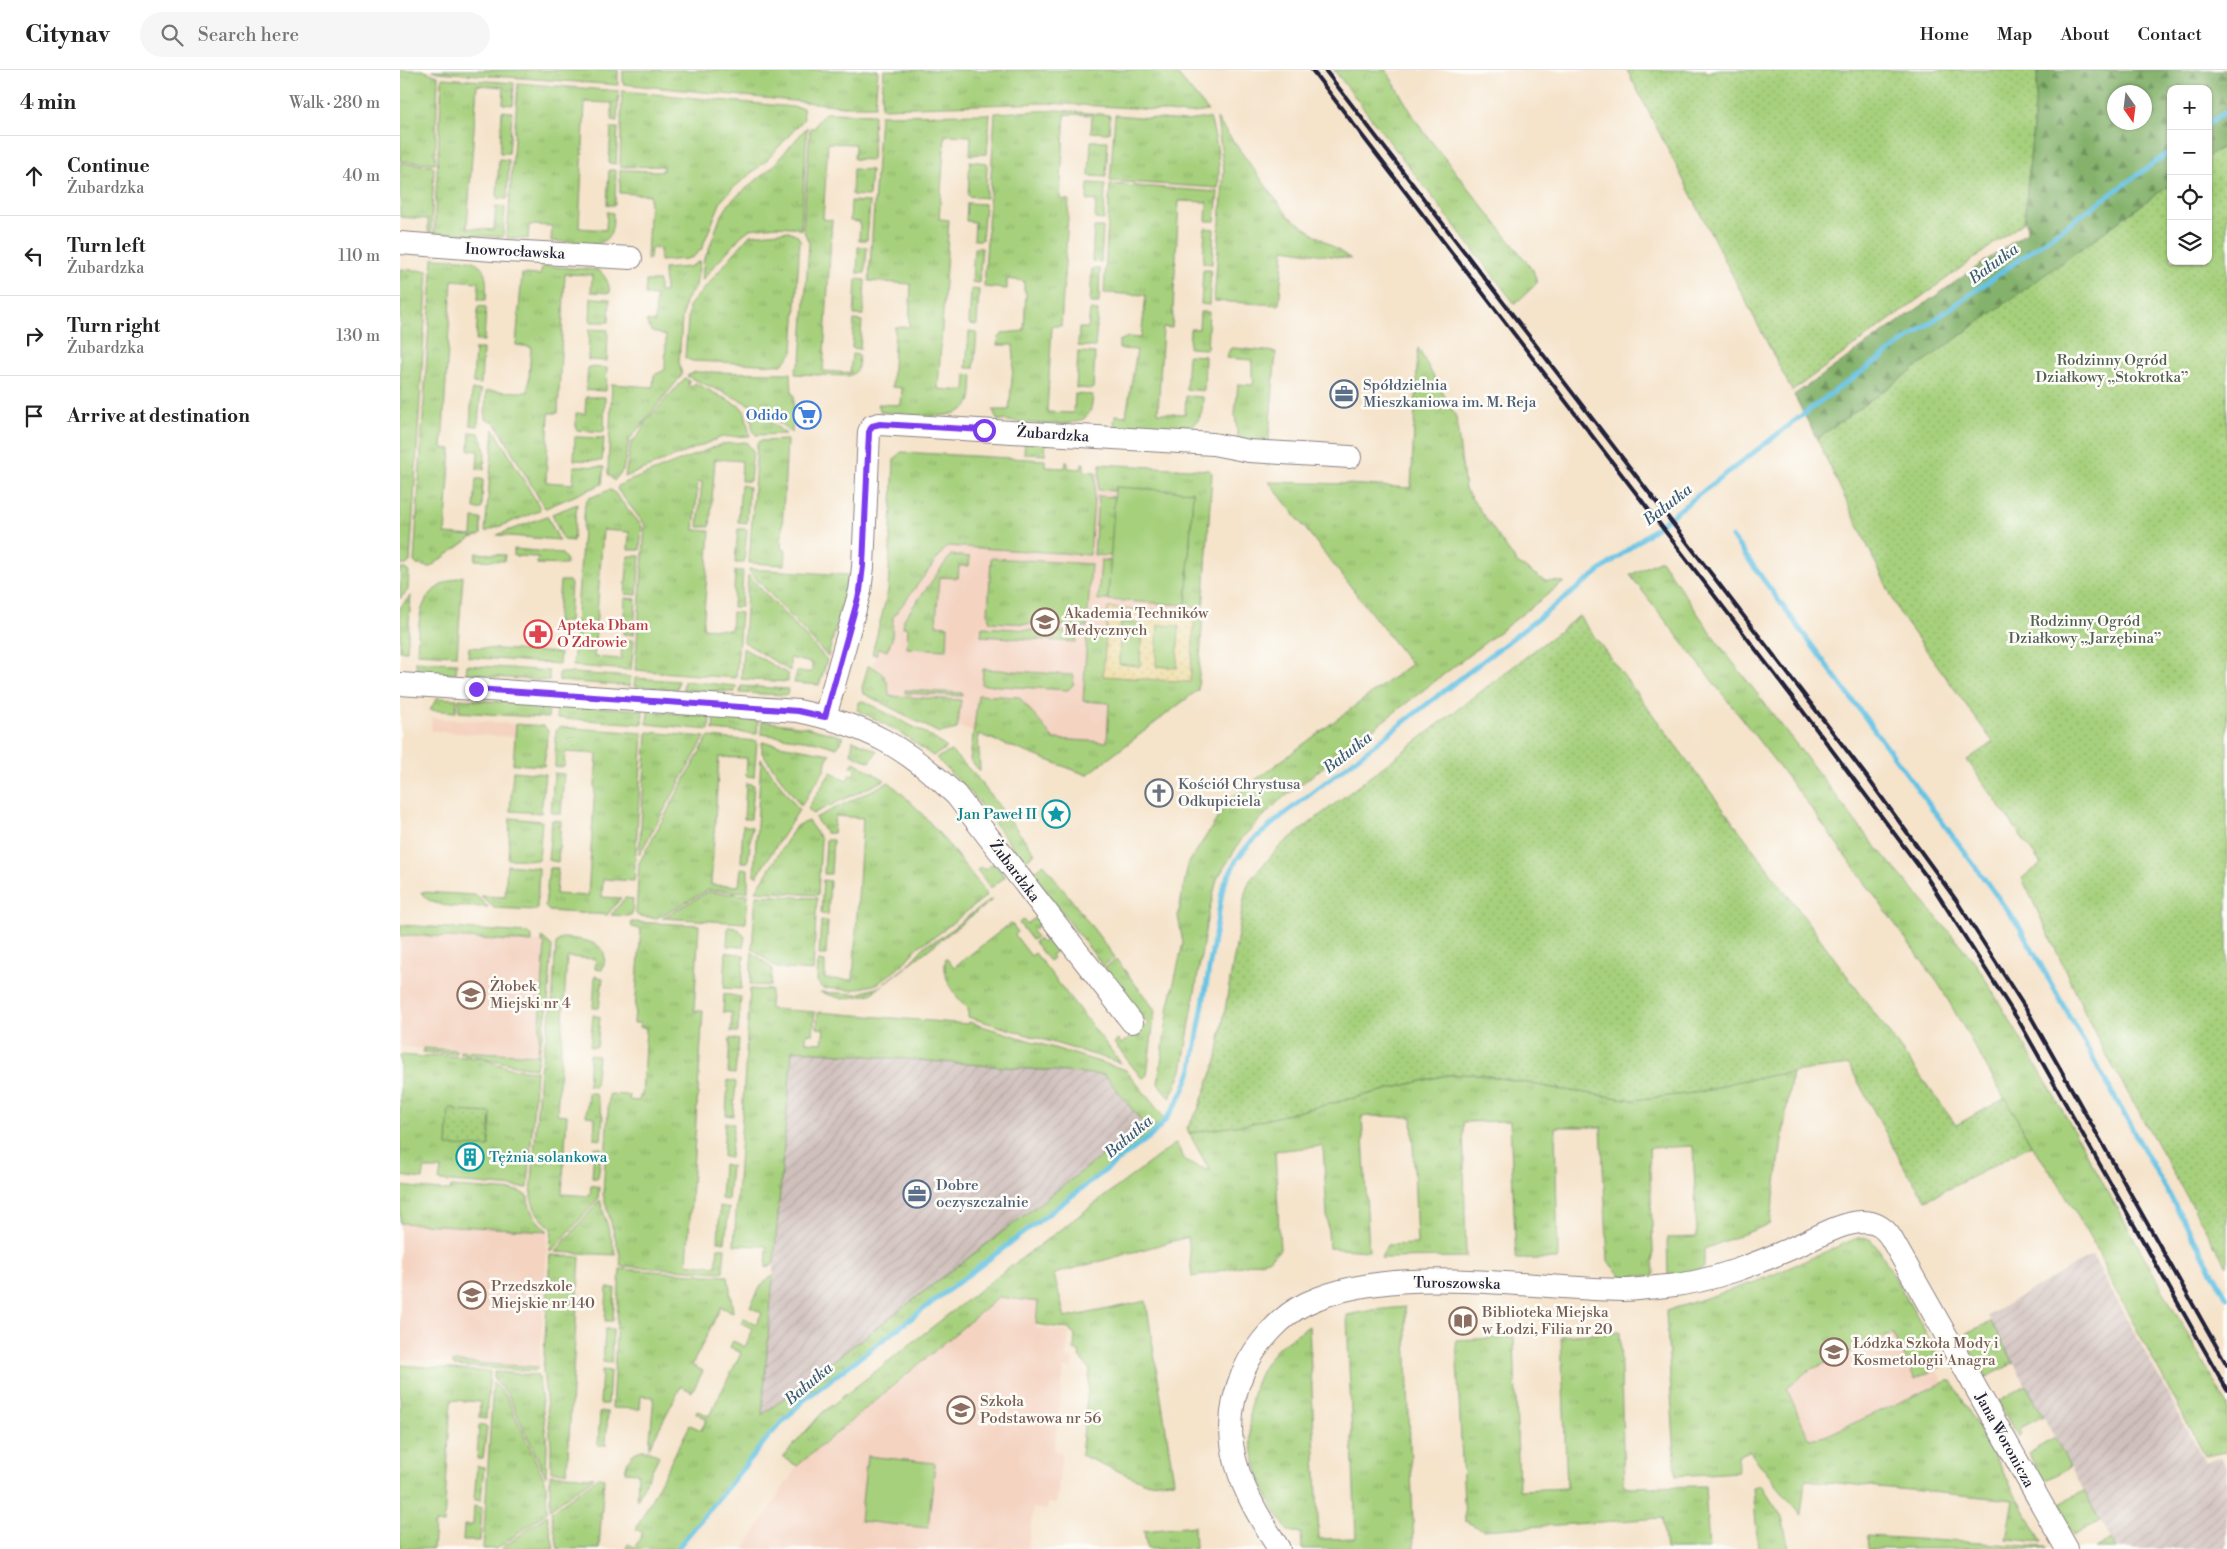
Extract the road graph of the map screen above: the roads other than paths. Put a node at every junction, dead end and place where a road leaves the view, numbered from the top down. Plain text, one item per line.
1 (400, 243) edge
2 (631, 258) dead end
3 (1350, 457) dead end
4 (400, 684) edge
5 (825, 717) junction
6 (1132, 1022) dead end
7 (1884, 1227) joint
8 (1279, 1549) edge
9 (2067, 1549) edge

1 - 2 street, Inowrocławska
3 - 5 street, Żubardzka
4 - 5 street, Żubardzka
5 - 6 street, Żubardzka
7 - 8 street, Turoszowska
7 - 9 street, Jana Woronicza

